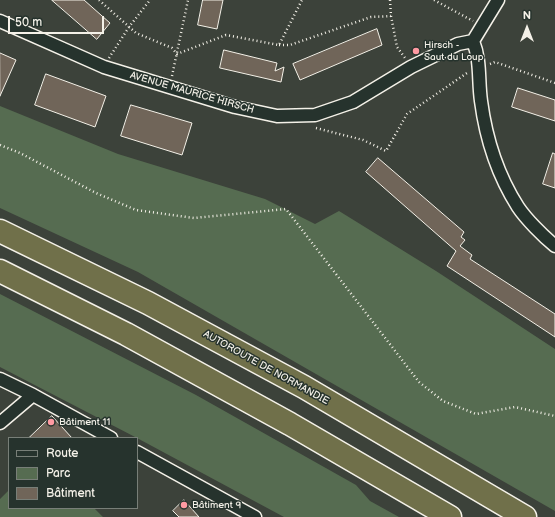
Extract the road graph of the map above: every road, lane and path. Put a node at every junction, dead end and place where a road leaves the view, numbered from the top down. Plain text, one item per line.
1 (99, 0) edge
2 (150, 0) edge
3 (188, 0) edge
4 (302, 0) edge
5 (390, 0) edge
6 (434, 0) edge
7 (498, 0) edge
8 (390, 16) junction
9 (0, 21) edge
10 (482, 26) junction
11 (129, 27) junction
12 (473, 41) junction
13 (279, 45) junction
14 (177, 54) junction
15 (104, 66) junction
16 (411, 66) junction
17 (479, 67) junction
18 (555, 83) edge
19 (168, 88) junction
20 (315, 128) dead end
21 (0, 145) edge
22 (0, 230) edge
23 (555, 246) edge
24 (0, 271) edge
25 (0, 379) edge
26 (33, 395) junction
27 (555, 416) edge
28 (0, 423) edge
29 (109, 437) edge
30 (138, 453) edge
31 (255, 517) edge
32 (450, 517) edge
33 (525, 517) edge

1 - 11 path
2 - 11 path
3 - 14 path
4 - 13 path
5 - 8 path
6 - 10 path
7 - 10 street
8 - 13 path
8 - 16 path
9 - 15 street, AVENUE MAURICE HIRSCH
10 - 12 street
11 - 14 path
11 - 15 path
12 - 16 street, AVENUE MAURICE HIRSCH
12 - 17 street
13 - 14 path
14 - 19 path
15 - 19 street, AVENUE MAURICE HIRSCH
16 - 19 street, AVENUE MAURICE HIRSCH
17 - 18 path
17 - 20 path
17 - 23 street
21 - 27 path
22 - 33 highway, AUTOROUTE DE NORMANDIE
24 - 32 highway
25 - 26 street
26 - 28 street
26 - 29 street
30 - 31 street

